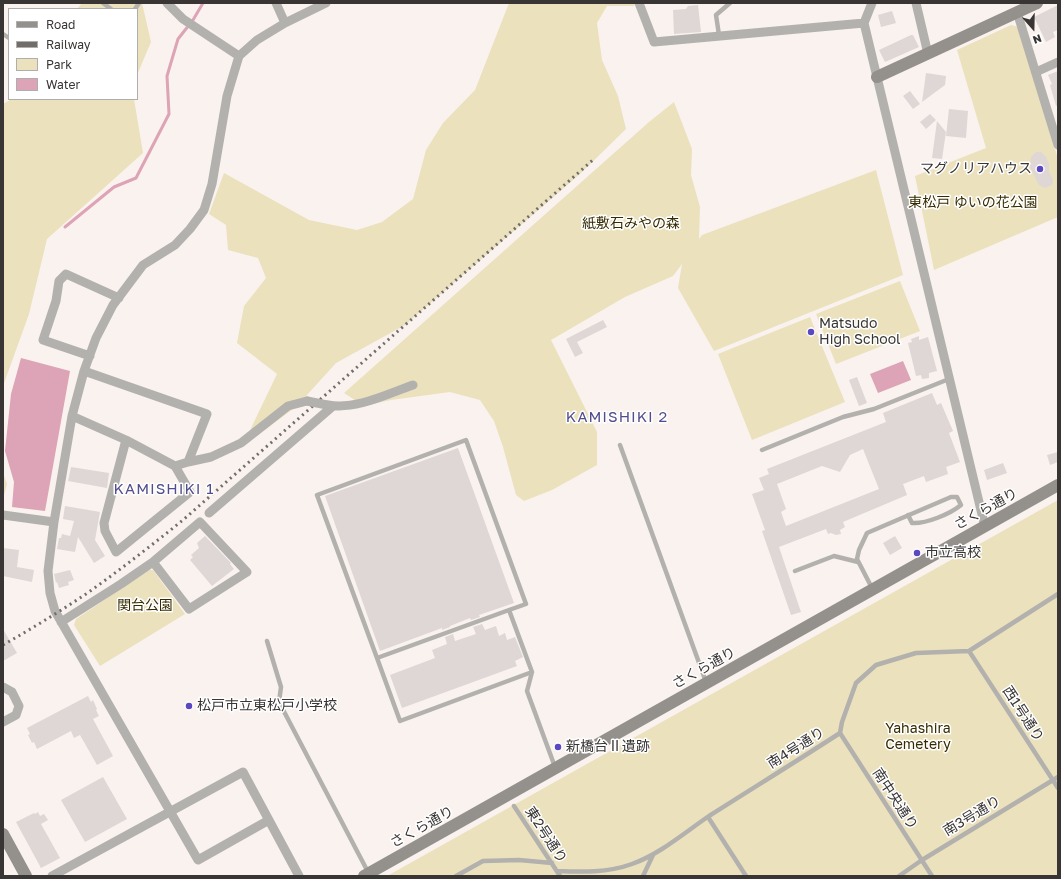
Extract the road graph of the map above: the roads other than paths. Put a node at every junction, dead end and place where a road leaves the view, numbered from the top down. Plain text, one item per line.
1 (167, 3) edge
2 (276, 3) edge
3 (326, 3) edge
4 (639, 3) edge
5 (730, 3) edge
6 (872, 3) edge
7 (916, 3) edge
8 (1037, 3) edge
9 (1017, 12) junction
10 (864, 22) junction
11 (286, 23) junction
12 (719, 35) junction
13 (928, 54) junction
14 (239, 56) junction
15 (1058, 62) edge
16 (1036, 72) junction
17 (877, 77) junction
18 (1056, 126) edge
19 (1058, 145) edge
20 (119, 298) junction
21 (90, 356) junction
22 (84, 371) junction
23 (949, 379) junction
24 (413, 386) dead end
25 (330, 405) junction
26 (72, 416) junction
27 (126, 440) junction
28 (620, 445) dead end
29 (762, 450) dead end
30 (188, 462) junction
31 (175, 466) junction
32 (1058, 485) edge
33 (209, 513) dead end
34 (3, 515) edge
35 (908, 515) junction
36 (54, 522) junction
37 (985, 527) junction
38 (153, 562) junction
39 (858, 562) junction
40 (795, 571) dead end
41 (873, 590) junction
42 (1058, 594) edge
43 (509, 610) junction
44 (61, 622) junction
45 (267, 641) dead end
46 (969, 650) junction
47 (377, 658) junction
48 (532, 672) junction
49 (706, 684) junction
50 (3, 687) edge
51 (3, 722) edge
52 (840, 733) junction
53 (556, 768) junction
54 (1058, 777) edge
55 (1053, 780) junction
56 (1058, 788) edge
57 (514, 806) dead end
58 (170, 811) junction
59 (708, 817) junction
60 (269, 820) junction
61 (3, 834) edge
62 (653, 854) junction
63 (922, 860) junction
64 (552, 863) junction
65 (557, 871) junction
66 (367, 875) edge
67 (26, 876) edge
68 (52, 876) edge
69 (299, 876) edge
70 (456, 876) edge
71 (560, 876) edge
72 (643, 876) edge
73 (746, 876) edge
74 (899, 876) edge
75 (932, 876) edge

1 - 14 street
2 - 11 street
3 - 11 street
4 - 12 street
5 - 12 lane
6 - 10 street
7 - 13 street
8 - 9 street
9 - 13 street
9 - 16 street
10 - 12 street
10 - 17 street
11 - 14 street
13 - 17 street
14 - 20 street
15 - 16 street
16 - 18 street
17 - 23 street
18 - 19 street
20 - 21 street
20 - 21 street
21 - 22 street
22 - 26 street
22 - 30 street
23 - 29 lane
23 - 37 street
24 - 25 street
25 - 30 street, bridge
25 - 33 street
26 - 27 street
26 - 36 street
27 - 31 street
27 - 31 street
28 - 49 lane
30 - 31 street
32 - 37 street, さくら通り
34 - 36 street
35 - 35 lane
35 - 39 lane
36 - 44 street
37 - 41 street, さくら通り
38 - 38 street
38 - 44 street
39 - 40 lane
39 - 41 lane
41 - 49 street, さくら通り
42 - 46 lane, 南4号通り
43 - 47 lane
43 - 47 lane
43 - 48 lane
44 - 58 street
45 - 66 lane
46 - 52 lane, 南4号通り
46 - 55 lane, 西1号通り
47 - 48 lane
48 - 53 lane
49 - 53 street, さくら通り
50 - 51 street
52 - 59 lane, 南4号通り
52 - 63 lane, 南中央通り
53 - 66 street, さくら通り
54 - 55 lane, 南3号通り
55 - 56 lane, 西1号通り
55 - 63 lane, 南3号通り
57 - 64 lane, 東2号通り
58 - 60 street
58 - 60 street
58 - 68 street
59 - 62 lane, 南4号通り
59 - 73 lane
60 - 69 street
61 - 67 street
62 - 65 lane, 南4号通り
62 - 72 lane
63 - 74 lane, 南3号通り
63 - 75 lane, 南中央通り
64 - 65 lane, 東2号通り
64 - 70 lane
65 - 71 lane, 東2号通り

